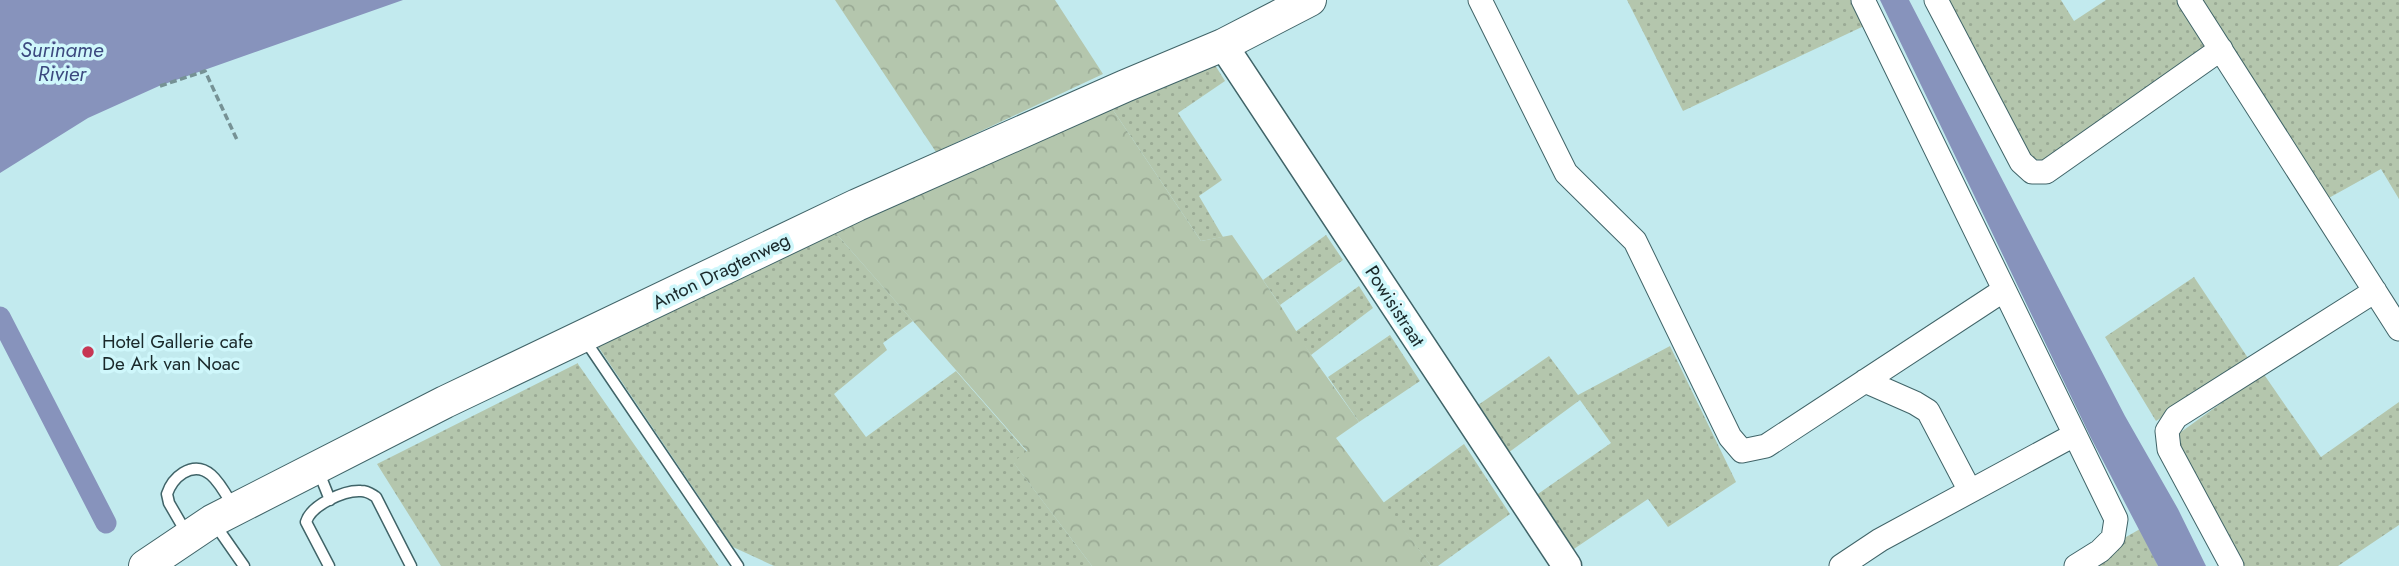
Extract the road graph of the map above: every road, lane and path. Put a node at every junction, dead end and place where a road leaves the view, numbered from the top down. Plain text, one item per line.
1 (1310, 0) edge
2 (1480, 0) edge
3 (1863, 0) edge
4 (1937, 0) edge
5 (2189, 0) edge
6 (1223, 45) junction
7 (2221, 49) junction
8 (159, 86) dead end
9 (238, 142) dead end
10 (2004, 290) junction
11 (2375, 291) junction
12 (2399, 329) edge
13 (584, 337) junction
14 (1866, 381) junction
15 (2074, 435) junction
16 (317, 467) junction
17 (1970, 491) junction
18 (330, 500) junction
19 (212, 522) junction
20 (145, 566) edge
21 (244, 566) edge
22 (329, 566) edge
23 (411, 566) edge
24 (738, 566) edge
25 (1567, 566) edge
26 (1841, 566) edge
27 (2076, 566) edge
28 (2232, 566) edge

1 - 6 main road, Anton Dragtenweg
2 - 14 street
3 - 10 street
4 - 7 street
5 - 7 street
6 - 13 main road, Anton Dragtenweg
6 - 25 street, Powisistraat
7 - 11 street
8 - 9 path
10 - 14 street
10 - 15 street
11 - 12 street
11 - 28 street
13 - 16 main road, Anton Dragtenweg
13 - 24 lane
14 - 17 street
15 - 17 street
15 - 27 street
16 - 18 lane
16 - 19 main road, Anton Dragtenweg
17 - 26 street
18 - 22 lane
18 - 23 lane
19 - 19 lane
19 - 20 main road, Anton Dragtenweg
19 - 21 lane

